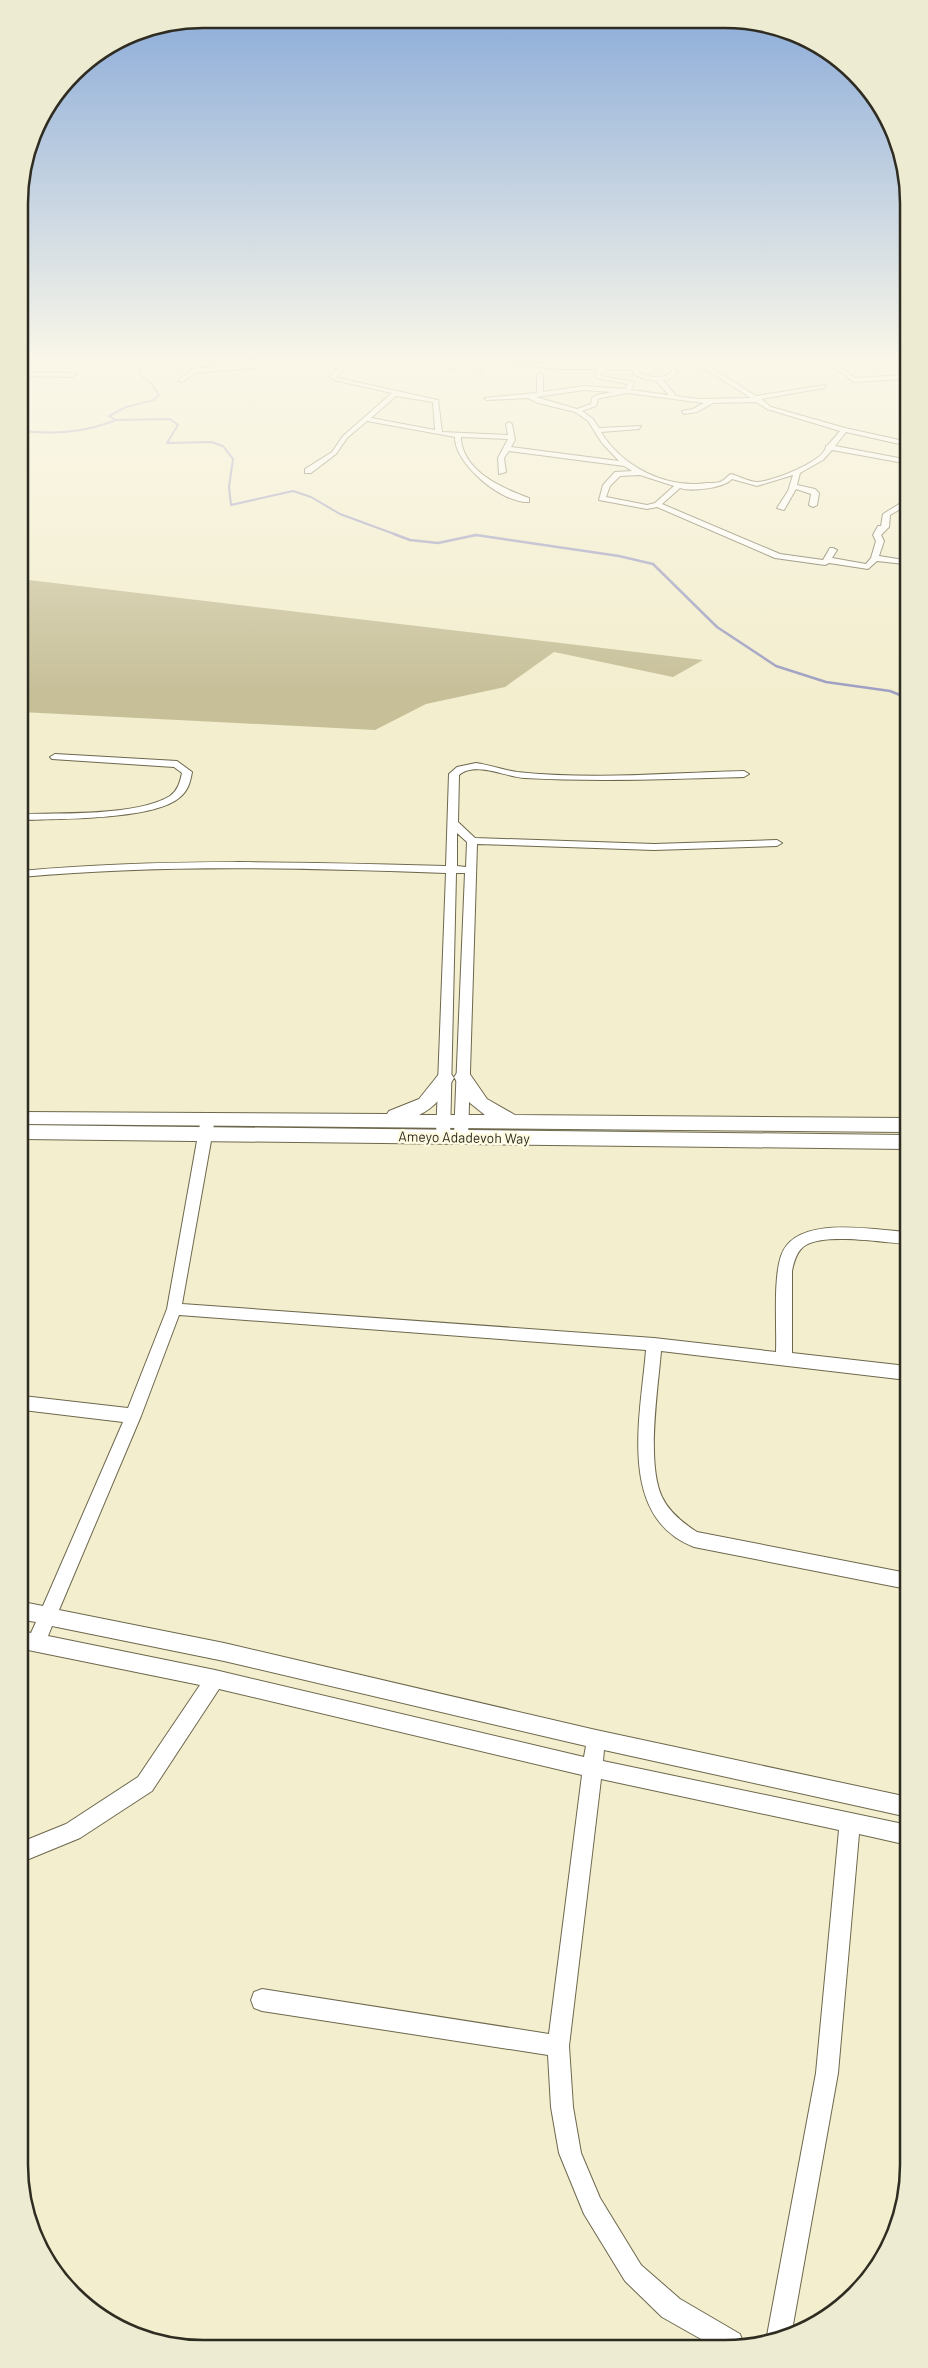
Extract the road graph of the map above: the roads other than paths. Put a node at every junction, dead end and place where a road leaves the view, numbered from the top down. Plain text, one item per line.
1 (798, 472) edge
2 (476, 473) edge
3 (640, 473) joint
4 (797, 473) edge
5 (679, 485) junction
6 (794, 486) junction
7 (526, 500) dead end
8 (658, 505) junction
9 (813, 505) dead end
10 (901, 506) edge
11 (781, 508) dead end
12 (833, 550) dead end
13 (875, 558) junction
14 (828, 560) junction
15 (901, 562) edge
16 (55, 757) dead end
17 (744, 774) dead end
18 (28, 817) edge
19 (452, 822) junction
20 (472, 841) junction
21 (777, 843) dead end
22 (453, 870) junction
23 (470, 870) junction
24 (28, 873) edge
25 (454, 1078) junction
26 (28, 1118) edge
27 (375, 1121) junction
28 (512, 1122) junction
29 (901, 1125) edge
30 (206, 1127) junction
31 (452, 1129) junction
32 (28, 1132) edge
33 (901, 1142) edge
34 (900, 1238) edge
35 (174, 1309) junction
36 (654, 1344) junction
37 (784, 1359) junction
38 (900, 1372) edge
39 (28, 1404) edge
40 (133, 1416) junction
41 (900, 1580) edge
42 (28, 1612) edge
43 (47, 1617) junction
44 (30, 1641) edge
45 (215, 1679) junction
46 (596, 1738) junction
47 (592, 1768) junction
48 (900, 1805) edge
49 (850, 1822) junction
50 (900, 1833) edge
51 (28, 1849) edge
52 (262, 2000) dead end
53 (558, 2046) junction
54 (780, 2332) edge
55 (725, 2340) edge

1 - 6 street
2 - 7 street
3 - 5 street
3 - 8 street
4 - 5 street
5 - 8 street
6 - 9 street
6 - 11 street
8 - 14 street
10 - 13 street
12 - 14 street
13 - 14 street
13 - 15 street
16 - 18 street
17 - 19 street
19 - 20 street
19 - 22 street
20 - 21 street
20 - 23 street
22 - 23 street
22 - 24 street
22 - 25 street
23 - 25 street
25 - 27 street
25 - 28 street
25 - 31 street
25 - 31 street
26 - 30 street, Ameyo Adadevoh Way
27 - 30 street, Ameyo Adadevoh Way
27 - 31 street, Ameyo Adadevoh Way
28 - 29 street, Ameyo Adadevoh Way
28 - 31 street, Ameyo Adadevoh Way
30 - 31 street, Ameyo Adadevoh Way
30 - 32 street, Ameyo Adadevoh Way
30 - 35 street
31 - 33 street, Ameyo Adadevoh Way
34 - 37 street
35 - 36 street
35 - 40 street
36 - 37 street
36 - 41 street
37 - 38 street
39 - 40 street
40 - 43 street
42 - 43 street
43 - 44 street
43 - 46 street
44 - 45 street
45 - 47 street
45 - 51 street
46 - 47 street
46 - 48 street
47 - 49 street
47 - 53 street
49 - 50 street
49 - 54 street
52 - 53 street
53 - 55 street

